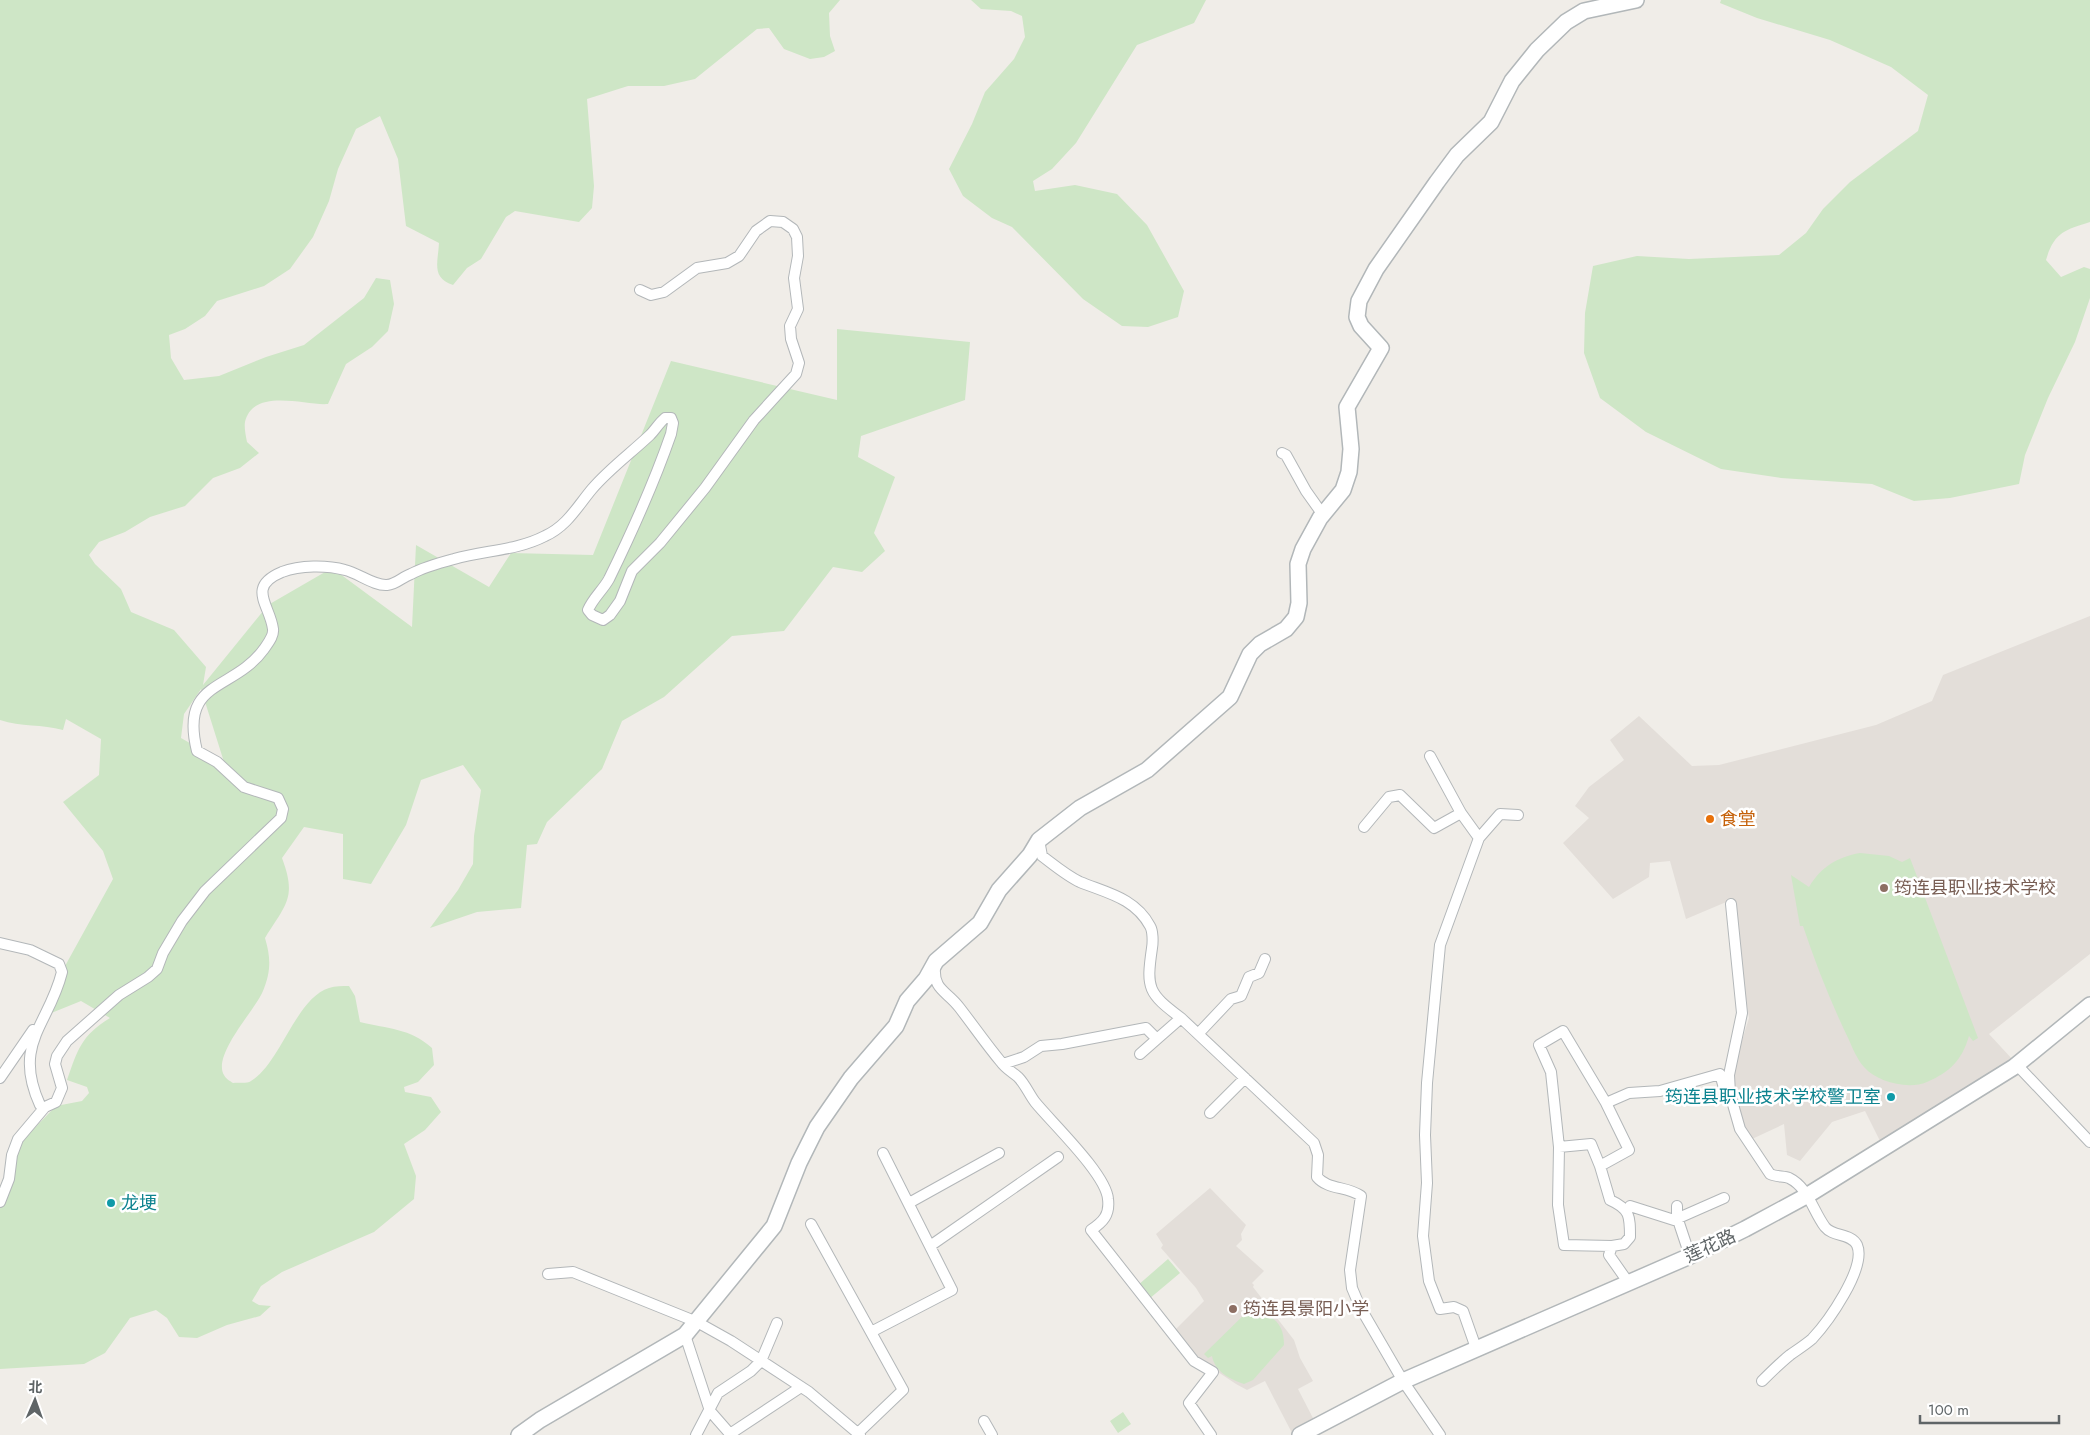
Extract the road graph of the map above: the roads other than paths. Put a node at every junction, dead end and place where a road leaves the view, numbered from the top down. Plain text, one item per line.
1 (1636, 0) edge
2 (640, 290) dead end
3 (1282, 453) dead end
4 (1322, 515) junction
5 (1430, 756) dead end
6 (1462, 813) junction
7 (1518, 815) dead end
8 (1364, 826) dead end
9 (1479, 838) junction
10 (1039, 840) junction
11 (1731, 904) dead end
12 (0, 943) edge
13 (1265, 959) dead end
14 (936, 961) junction
15 (2090, 1005) edge
16 (44, 1013) junction
17 (1182, 1018) junction
18 (1198, 1034) junction
19 (1157, 1039) junction
20 (1140, 1054) dead end
21 (1002, 1064) junction
22 (2017, 1065) junction
23 (0, 1078) edge
24 (1245, 1078) junction
25 (1730, 1094) junction
26 (1606, 1103) junction
27 (45, 1107) junction
28 (1210, 1113) dead end
29 (2090, 1142) edge
30 (1558, 1147) junction
31 (999, 1152) dead end
32 (884, 1153) dead end
33 (1058, 1157) dead end
34 (1600, 1166) junction
35 (1808, 1195) junction
36 (1724, 1198) dead end
37 (0, 1202) edge
38 (909, 1204) junction
39 (1630, 1206) dead end
40 (1677, 1206) dead end
41 (1677, 1220) junction
42 (811, 1224) dead end
43 (930, 1246) junction
44 (1612, 1246) junction
45 (1690, 1256) junction
46 (548, 1274) dead end
47 (1628, 1282) junction
48 (697, 1322) junction
49 (777, 1323) dead end
50 (872, 1332) junction
51 (685, 1335) junction
52 (1476, 1348) junction
53 (761, 1360) junction
54 (1403, 1381) junction
55 (1762, 1381) dead end
56 (801, 1387) junction
57 (709, 1407) junction
58 (984, 1421) dead end
59 (730, 1434) edge
60 (859, 1434) edge
61 (519, 1435) edge
62 (696, 1435) edge
63 (992, 1435) edge
64 (1211, 1435) edge
65 (1300, 1435) edge
66 (1440, 1435) edge

1 - 4 street
2 - 27 street
3 - 4 street
4 - 10 street
5 - 6 street
6 - 8 street
6 - 9 street
7 - 9 street
9 - 52 street
10 - 14 street
10 - 17 street
11 - 25 street
12 - 16 street
13 - 18 street
14 - 21 street
14 - 48 street
15 - 22 street, 莲花路
16 - 23 street
16 - 27 street
17 - 18 street
17 - 19 street
18 - 24 street
19 - 20 street
19 - 21 street
21 - 64 street
22 - 29 street
22 - 35 street, 莲花路
24 - 28 street
24 - 54 street
25 - 26 street
25 - 35 street
26 - 30 street
26 - 34 street
27 - 37 street
30 - 34 street
30 - 44 street
31 - 38 street
32 - 38 street
33 - 43 street
34 - 44 street
35 - 45 street, 莲花路
35 - 55 street
36 - 41 street
38 - 43 street
39 - 41 street
40 - 41 street
41 - 45 street
42 - 50 street
43 - 50 street
44 - 47 street
45 - 47 street, 莲花路
46 - 48 street
47 - 52 street, 莲花路
48 - 51 street
48 - 53 street
49 - 53 street
50 - 60 street
51 - 57 street
51 - 61 street
52 - 54 street, 莲花路
53 - 56 street
53 - 57 street
54 - 65 street, 莲花路
54 - 66 street
56 - 59 street
56 - 60 street
57 - 59 street
57 - 62 street
58 - 63 street

